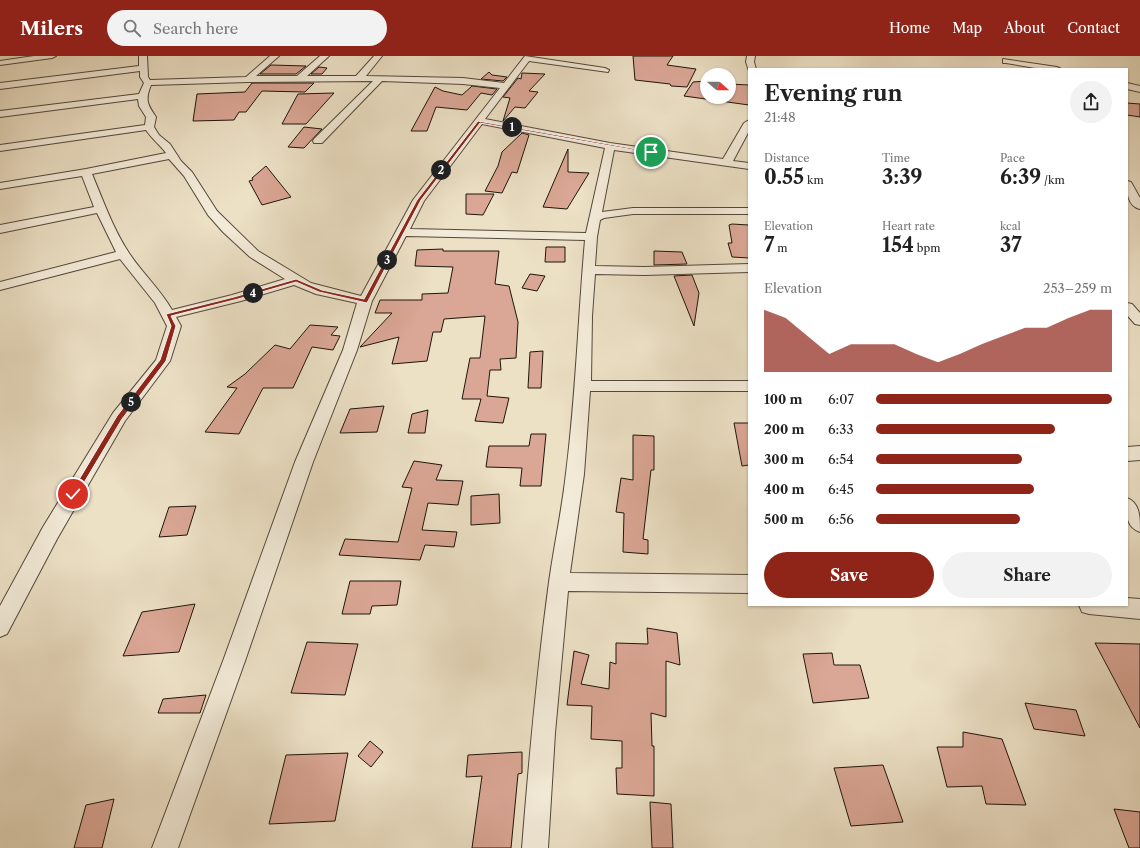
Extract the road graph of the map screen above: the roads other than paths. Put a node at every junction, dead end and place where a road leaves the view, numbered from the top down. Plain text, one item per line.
1 (52, 56) edge
2 (275, 56) edge
3 (324, 56) edge
4 (378, 56) edge
5 (751, 56) edge
6 (528, 57) edge
7 (1004, 58) edge
8 (143, 62) edge
9 (0, 63) edge
10 (752, 68) edge
11 (1013, 68) edge
12 (1052, 68) edge
13 (605, 70) dead end
14 (300, 78) junction
15 (359, 78) junction
16 (380, 78) junction
17 (248, 79) junction
18 (148, 83) junction
19 (0, 86) edge
20 (507, 86) junction
21 (1128, 86) edge
22 (1140, 90) edge
23 (142, 96) junction
24 (0, 114) edge
25 (479, 121) junction
26 (748, 125) edge
27 (149, 127) junction
28 (318, 141) dead end
29 (610, 146) junction
30 (0, 148) edge
31 (173, 155) junction
32 (726, 163) junction
33 (748, 166) edge
34 (86, 172) junction
35 (0, 186) edge
36 (1131, 192) edge
37 (1140, 206) edge
38 (101, 209) junction
39 (748, 212) edge
40 (595, 218) junction
41 (0, 229) edge
42 (401, 232) junction
43 (591, 237) junction
44 (123, 254) junction
45 (748, 268) edge
46 (590, 270) junction
47 (296, 280) junction
48 (0, 286) edge
49 (365, 301) junction
50 (1128, 308) edge
51 (168, 315) junction
52 (1140, 321) edge
53 (583, 386) junction
54 (748, 386) edge
55 (1140, 453) edge
56 (1128, 454) edge
57 (1128, 506) edge
58 (1140, 524) edge
59 (559, 582) junction
60 (748, 584) edge
61 (1102, 606) edge
62 (1140, 609) edge
63 (0, 627) edge
64 (164, 848) edge
65 (535, 848) edge

1 - 9 street
2 - 17 street
3 - 14 street
4 - 15 street
5 - 10 street
6 - 13 street
6 - 20 street
7 - 11 street
7 - 12 street
8 - 18 street
8 - 19 street
14 - 15 street
14 - 17 street
15 - 16 street
16 - 20 street
16 - 28 street
17 - 18 street
18 - 23 street
20 - 25 street
21 - 22 street
23 - 24 street
23 - 27 street
25 - 29 street
25 - 42 street
26 - 32 street
27 - 30 street
27 - 31 street
29 - 32 street
29 - 40 street
31 - 34 street
31 - 47 street
32 - 33 street
34 - 35 street
34 - 38 street
36 - 37 street
38 - 41 street
38 - 44 street
39 - 40 street
40 - 43 street
42 - 43 street
42 - 49 street
43 - 46 street
44 - 48 street
44 - 51 street
45 - 46 street
46 - 53 street
47 - 49 street
47 - 51 street
49 - 64 street
50 - 52 street
51 - 63 street
53 - 54 street
53 - 59 street
55 - 56 street
57 - 58 street
59 - 60 street
59 - 65 street
61 - 62 street

